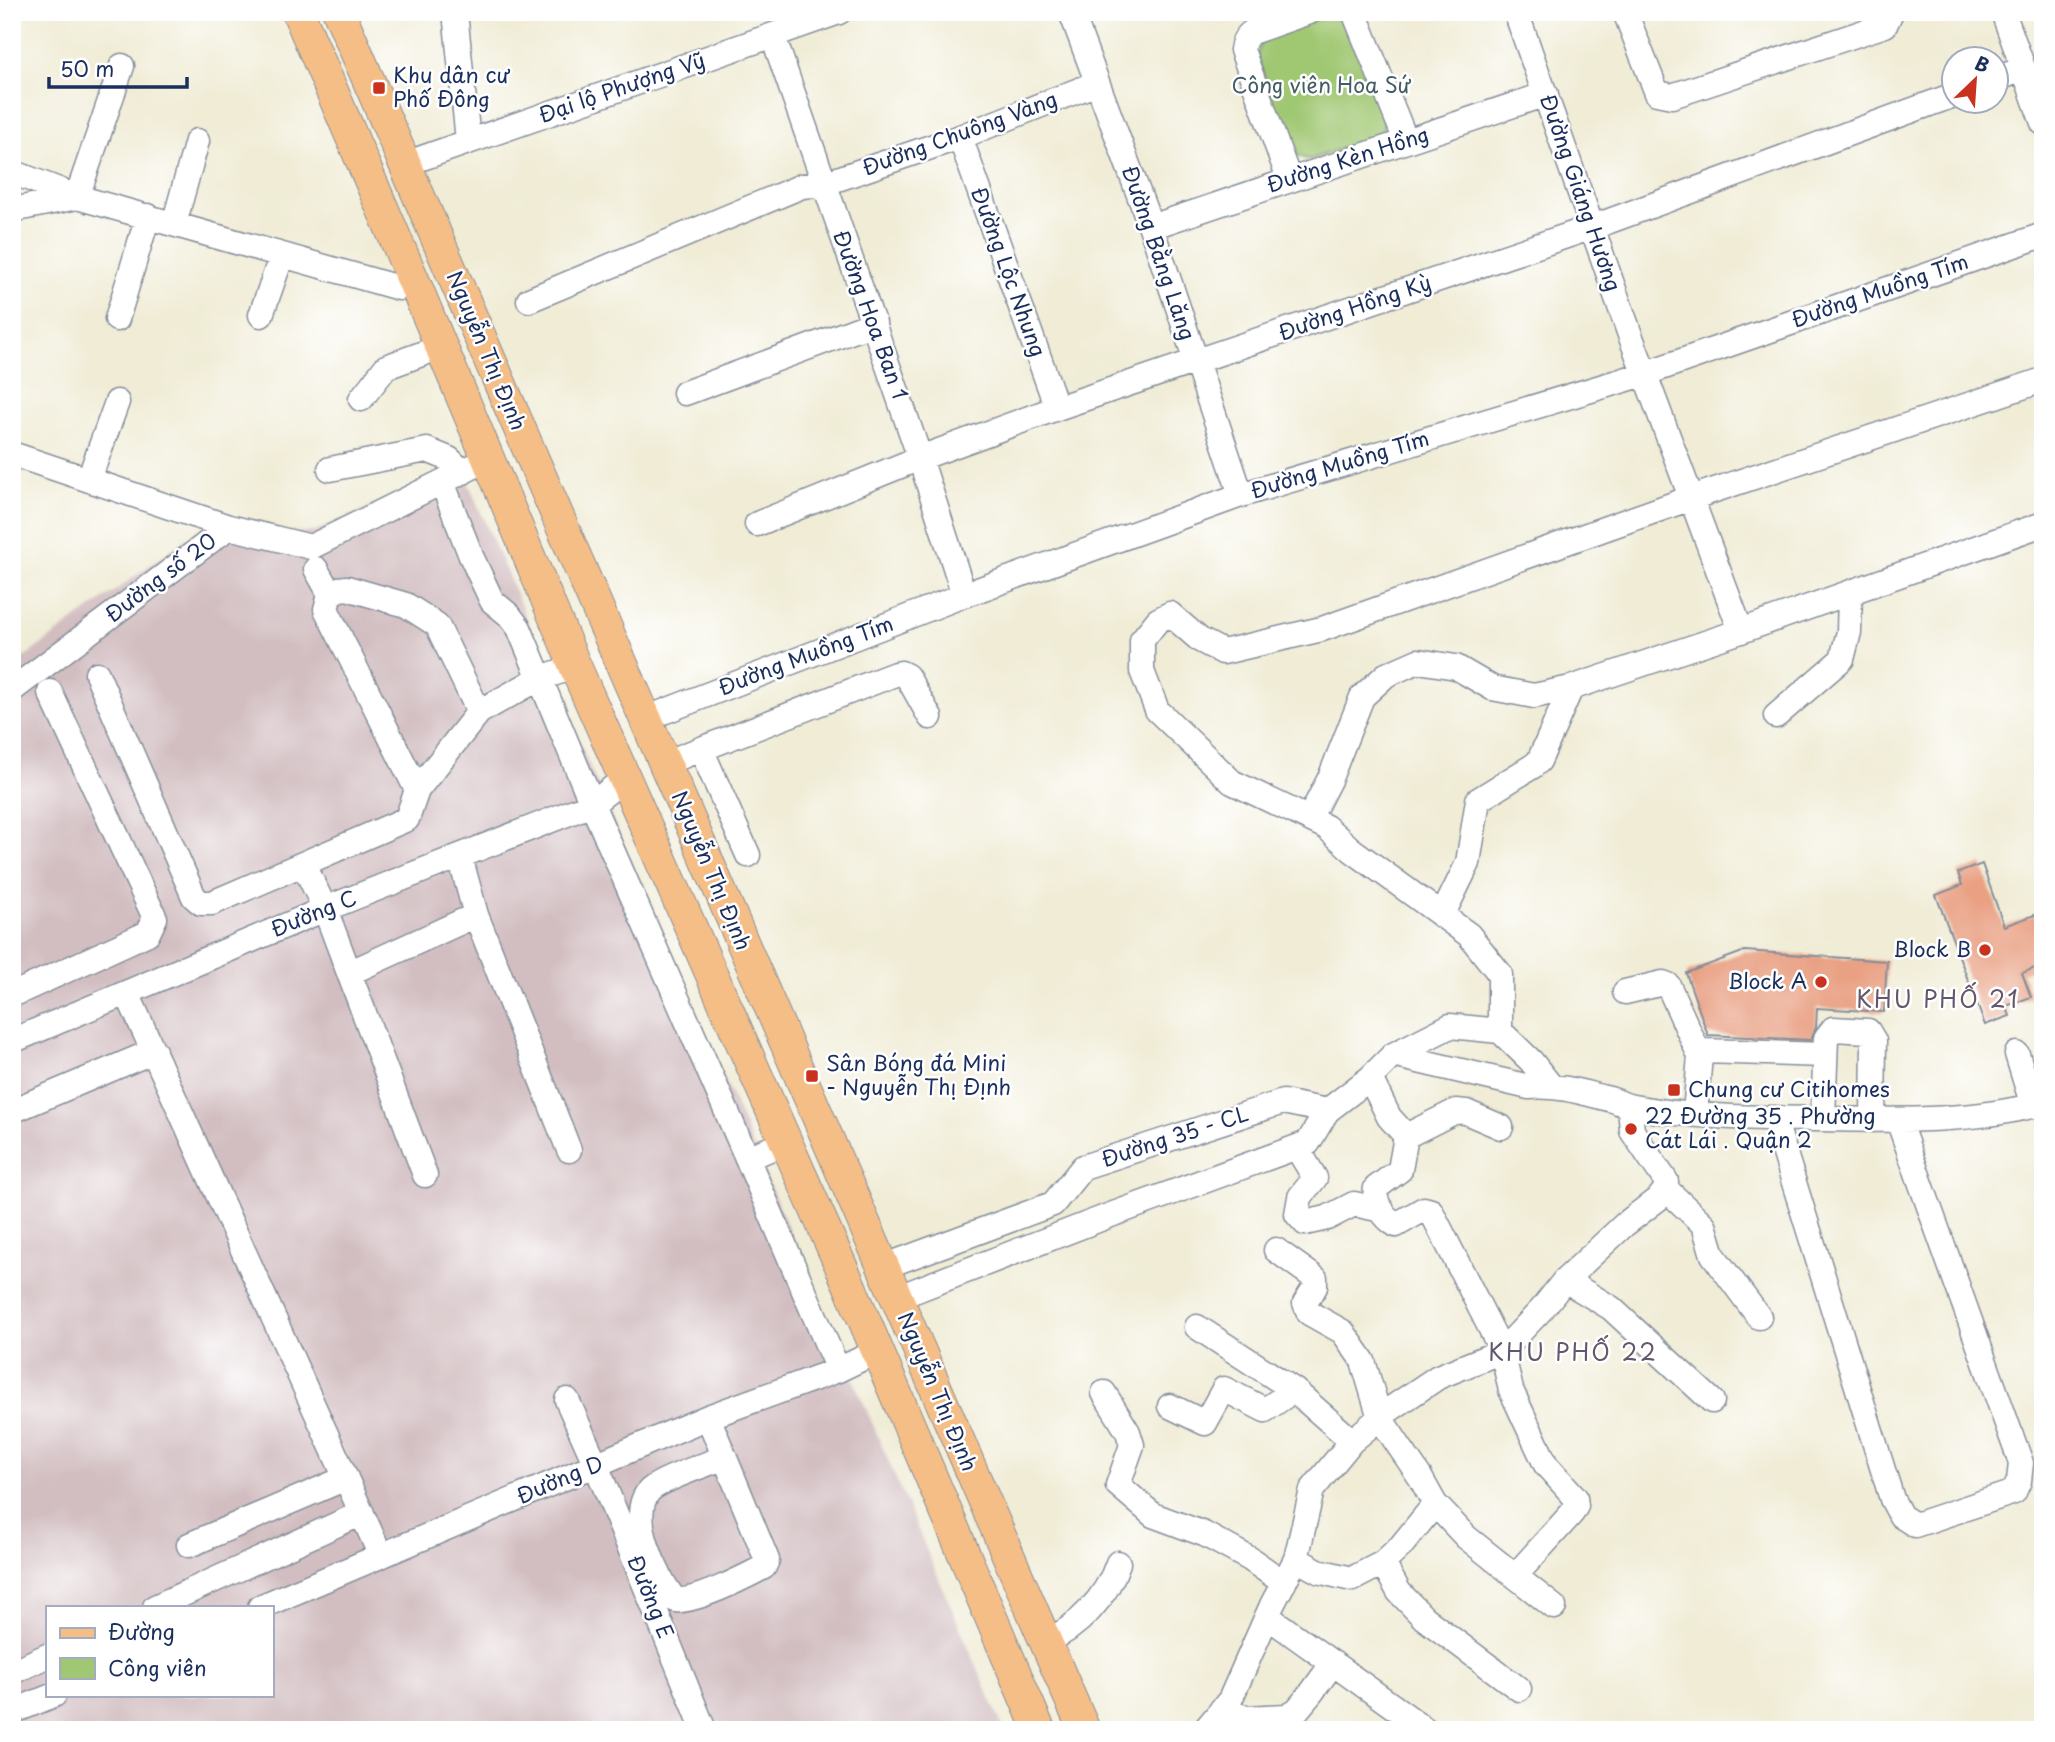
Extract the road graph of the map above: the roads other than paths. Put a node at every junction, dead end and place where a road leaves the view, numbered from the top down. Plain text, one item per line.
1 (280, 12) edge
2 (298, 12) edge
3 (318, 12) edge
4 (340, 12) edge
5 (455, 12) edge
6 (839, 12) edge
7 (1071, 12) edge
8 (1310, 12) edge
9 (1354, 12) edge
10 (1516, 12) edge
11 (1625, 12) edge
12 (1891, 12) edge
13 (2003, 12) edge
14 (773, 36) junction
15 (122, 66) dead end
16 (2023, 69) junction
17 (2010, 74) edge
18 (1097, 83) junction
19 (1546, 94) junction
20 (1940, 100) edge
21 (2043, 123) edge
22 (960, 137) junction
23 (197, 141) dead end
24 (467, 141) junction
25 (1406, 141) junction
26 (405, 164) junction
27 (12, 172) edge
28 (1289, 179) junction
29 (823, 184) junction
30 (77, 197) junction
31 (12, 210) edge
32 (148, 216) junction
33 (174, 224) junction
34 (1151, 227) junction
35 (1593, 227) junction
36 (2043, 235) edge
37 (282, 255) junction
38 (408, 288) junction
39 (529, 300) dead end
40 (261, 315) dead end
41 (117, 319) dead end
42 (874, 323) junction
43 (427, 352) junction
44 (1195, 362) junction
45 (1644, 373) junction
46 (2043, 380) edge
47 (685, 393) dead end
48 (361, 399) dead end
49 (117, 402) dead end
50 (1057, 408) junction
51 (12, 454) edge
52 (920, 458) junction
53 (331, 469) dead end
54 (468, 470) junction
55 (89, 479) junction
56 (1241, 495) junction
57 (1691, 498) junction
58 (757, 524) dead end
59 (2043, 524) edge
60 (229, 527) junction
61 (316, 569) dead end
62 (1850, 593) junction
63 (330, 594) junction
64 (964, 595) junction
65 (1741, 631) junction
66 (560, 671) junction
67 (97, 674) dead end
68 (1571, 688) junction
69 (12, 690) edge
70 (50, 692) dead end
71 (479, 712) junction
72 (1776, 716) dead end
73 (930, 717) dead end
74 (618, 730) junction
75 (701, 749) junction
76 (629, 781) junction
77 (417, 790) junction
78 (1308, 819) junction
79 (748, 855) dead end
80 (460, 857) junction
81 (304, 865) junction
82 (325, 909) junction
83 (477, 915) junction
84 (1443, 916) junction
85 (349, 973) junction
86 (1625, 992) dead end
87 (127, 993) junction
88 (12, 995) edge
89 (1500, 1031) junction
90 (12, 1041) edge
91 (154, 1051) junction
92 (2017, 1054) dead end
93 (1394, 1055) junction
94 (1825, 1055) junction
95 (1700, 1056) junction
96 (1370, 1078) junction
97 (1550, 1085) junction
98 (2038, 1105) edge
99 (1630, 1107) junction
100 (12, 1111) edge
101 (1327, 1111) junction
102 (1695, 1113) junction
103 (1774, 1118) junction
104 (1823, 1119) junction
105 (1872, 1119) junction
106 (1898, 1120) junction
107 (1501, 1127) dead end
108 (1406, 1136) junction
109 (1297, 1147) junction
110 (569, 1150) dead end
111 (760, 1153) junction
112 (425, 1175) dead end
113 (1666, 1189) junction
114 (1382, 1210) junction
115 (1276, 1250) dead end
116 (858, 1277) junction
117 (1565, 1280) junction
118 (871, 1309) junction
119 (1759, 1317) dead end
120 (1197, 1327) dead end
121 (1502, 1351) junction
122 (850, 1364) junction
123 (1294, 1390) junction
124 (1104, 1393) dead end
125 (567, 1400) dead end
126 (1712, 1401) dead end
127 (1170, 1406) dead end
128 (708, 1417) junction
129 (1380, 1418) junction
130 (1352, 1440) junction
131 (725, 1457) junction
132 (596, 1465) junction
133 (346, 1478) junction
134 (1435, 1504) junction
135 (362, 1513) junction
136 (189, 1545) dead end
137 (381, 1556) junction
138 (1296, 1559) junction
139 (1118, 1563) dead end
140 (1383, 1563) junction
141 (1515, 1576) junction
142 (1284, 1583) junction
143 (157, 1606) edge
144 (262, 1606) edge
145 (1554, 1607) dead end
146 (1267, 1616) junction
147 (1045, 1642) junction
148 (46, 1656) edge
149 (1333, 1663) junction
150 (12, 1672) edge
151 (1519, 1689) dead end
152 (52, 1696) edge
153 (1222, 1709) junction
154 (12, 1712) edge
155 (704, 1730) edge
156 (1020, 1730) edge
157 (1039, 1730) edge
158 (1063, 1730) edge
159 (1084, 1730) edge
160 (1205, 1730) edge
161 (1426, 1730) edge

1 - 38 main road, Nguyễn Thị Định
2 - 38 main road, Nguyễn Thị Định
3 - 74 main road, Nguyễn Thị Định
4 - 26 main road, Nguyễn Thị Định
5 - 24 street
6 - 14 street, Đại lộ Phượng Vỹ
7 - 18 street, Đường Bằng Lăng
8 - 28 street
9 - 25 street
10 - 19 street, Đường Giáng Hương
11 - 12 street
13 - 16 street
14 - 24 street, Đại lộ Phượng Vỹ
14 - 29 street, Đường Hoa Ban 1
15 - 30 street
16 - 17 street
16 - 21 street
18 - 22 street, Đường Chuông Vàng
18 - 34 street, Đường Bằng Lăng
19 - 25 street, Đường Kèn Hồng
19 - 35 street, Đường Giáng Hương
20 - 35 street, Đường Hồng Kỳ
22 - 29 street, Đường Chuông Vàng
22 - 50 street, Đường Lộc Nhung
23 - 33 street
24 - 26 street, Đại lộ Phượng Vỹ
25 - 28 street, Đường Kèn Hồng
26 - 74 main road, Nguyễn Thị Định
27 - 30 street
28 - 34 street, Đường Kèn Hồng
29 - 39 street, Đường Chuông Vàng
29 - 42 street, Đường Hoa Ban 1
30 - 31 street
30 - 32 street
32 - 33 street
32 - 41 street
33 - 37 street
34 - 44 street, Đường Bằng Lăng
35 - 44 street, Đường Hồng Kỳ
35 - 45 street, Đường Giáng Hương
36 - 45 street, Đường Muồng Tím
37 - 38 street
37 - 40 street
38 - 43 main road, Nguyễn Thị Định
38 - 54 main road, Nguyễn Thị Định
42 - 47 street
42 - 52 street, Đường Hoa Ban 1
43 - 48 street
43 - 54 main road, Nguyễn Thị Định
44 - 50 street, Đường Hồng Kỳ
44 - 56 street, Đường Bằng Lăng
45 - 56 street, Đường Muồng Tím
45 - 57 street, Đường Giáng Hương
46 - 57 street
49 - 55 street
50 - 52 street, Đường Hồng Kỳ
51 - 55 street
52 - 58 street, Đường Hồng Kỳ
52 - 64 street, Đường Hoa Ban 1
53 - 54 street
54 - 60 street, Đường số 20
54 - 66 main road, Nguyễn Thị Định
55 - 60 street
56 - 64 street, Đường Muồng Tím
57 - 65 street, Đường Giáng Hương
57 - 78 street
59 - 62 street
60 - 69 street, Đường số 20
61 - 63 street
62 - 65 street
62 - 72 street
63 - 71 street
63 - 77 street
64 - 74 street, Đường Muồng Tím
65 - 68 street
66 - 71 street
66 - 74 main road, Nguyễn Thị Định
66 - 76 street
67 - 81 street
68 - 78 street
68 - 84 street
70 - 88 street
71 - 77 street
73 - 75 street, Đường C
74 - 76 main road, Nguyễn Thị Định
74 - 76 main road, Nguyễn Thị Định
75 - 76 street, Đường C
75 - 79 street
76 - 80 street, Đường C
76 - 111 main road, Nguyễn Thị Định
76 - 116 main road, Nguyễn Thị Định
76 - 116 main road, Nguyễn Thị Định
77 - 81 street
78 - 84 street
80 - 82 street, Đường C
80 - 83 street
81 - 82 street
82 - 85 street
82 - 87 street, Đường C
83 - 85 street
83 - 110 street
84 - 89 street
85 - 112 street
86 - 95 street
87 - 90 street, Đường C
87 - 91 street
89 - 93 street
89 - 97 street
91 - 100 street
91 - 133 street
92 - 98 street
93 - 96 street
93 - 97 street
94 - 95 street
94 - 104 street
94 - 105 street
95 - 102 street
96 - 101 street
96 - 108 street
97 - 99 street
98 - 106 street
99 - 102 street
99 - 113 street
101 - 109 street
101 - 116 street, Đường 35 - CL
102 - 103 street
103 - 104 street
103 - 106 street
104 - 105 street
105 - 106 street
107 - 108 street
108 - 114 street
109 - 114 street
109 - 118 street
111 - 116 main road, Nguyễn Thị Định
111 - 122 street
113 - 117 street
113 - 119 street
114 - 121 street
115 - 129 street
116 - 118 main road, Nguyễn Thị Định
116 - 118 main road, Nguyễn Thị Định
117 - 121 street
117 - 126 street
118 - 122 main road, Nguyễn Thị Định
118 - 147 main road, Nguyễn Thị Định
118 - 157 main road, Nguyễn Thị Định
118 - 158 main road, Nguyễn Thị Định
120 - 123 street
121 - 129 street
121 - 141 street
122 - 128 street, Đường D
122 - 156 main road, Nguyễn Thị Định
123 - 127 street
123 - 130 street
124 - 142 street
125 - 132 street, Đường E
128 - 131 street
128 - 132 street, Đường D
129 - 130 street
129 - 134 street
130 - 138 street
131 - 131 street
132 - 137 street, Đường D
132 - 155 street, Đường E
133 - 135 street
133 - 136 street
134 - 140 street
134 - 141 street
135 - 137 street
135 - 143 street
137 - 144 street, Đường D
138 - 140 street
138 - 142 street
139 - 147 street
140 - 151 street
141 - 145 street
142 - 146 street
146 - 149 street
146 - 153 street
147 - 159 main road, Nguyễn Thị Định
148 - 150 street
149 - 153 street
149 - 161 street
152 - 154 street
153 - 160 street

